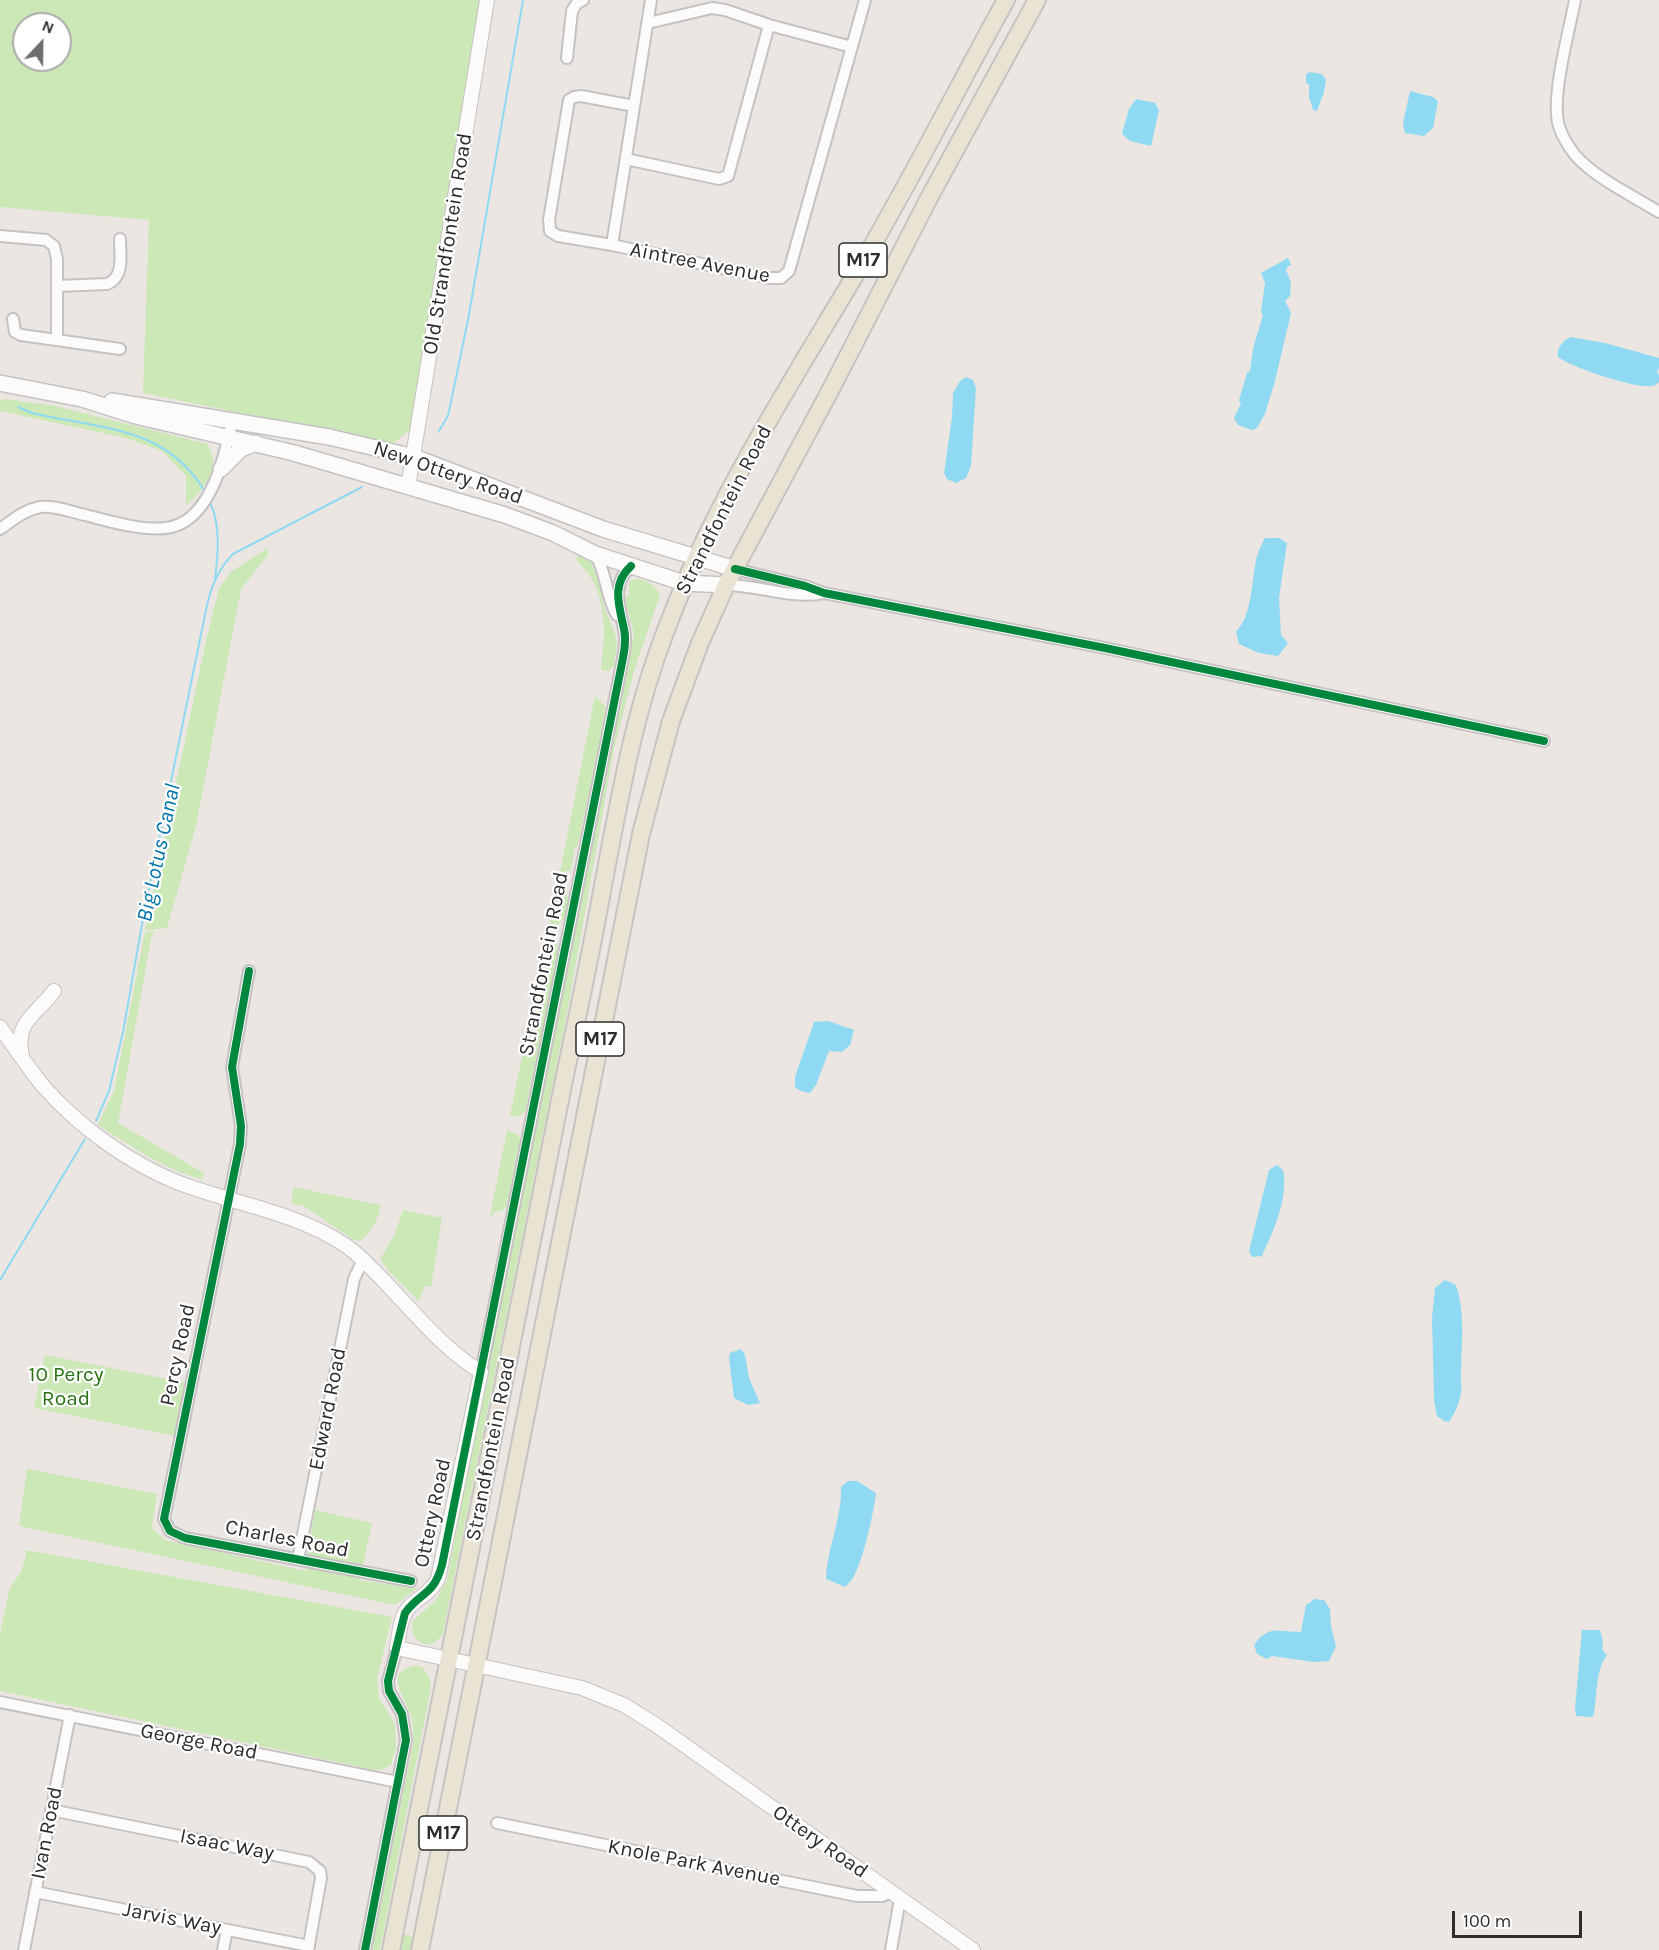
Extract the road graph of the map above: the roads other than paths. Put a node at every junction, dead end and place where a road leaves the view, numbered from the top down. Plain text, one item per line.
1 (488, 0) edge
2 (584, 0) edge
3 (651, 0) edge
4 (866, 0) edge
5 (1006, 0) edge
6 (1037, 0) edge
7 (1575, 0) edge
8 (648, 23) junction
9 (769, 25) junction
10 (852, 47) junction
11 (567, 58) dead end
12 (634, 106) junction
13 (626, 159) junction
14 (1659, 212) edge
15 (0, 236) edge
16 (120, 239) dead end
17 (612, 245) junction
18 (57, 286) junction
19 (13, 319) dead end
20 (57, 340) junction
21 (120, 349) dead end
22 (0, 383) edge
23 (21, 387) junction
24 (0, 389) edge
25 (230, 430) junction
26 (256, 443) junction
27 (414, 457) junction
28 (221, 470) junction
29 (408, 488) junction
30 (0, 529) edge
31 (595, 554) junction
32 (696, 558) junction
33 (631, 566) junction
34 (735, 569) junction
35 (684, 583) junction
36 (726, 585) junction
37 (824, 593) junction
38 (621, 620) junction
39 (1544, 741) dead end
40 (249, 971) dead end
41 (54, 991) dead end
42 (0, 1027) edge
43 (23, 1060) junction
44 (229, 1198) junction
45 (363, 1260) junction
46 (481, 1372) junction
47 (164, 1519) joint
48 (298, 1559) junction
49 (411, 1581) dead end
50 (396, 1648) junction
51 (450, 1659) junction
52 (478, 1665) junction
53 (0, 1702) edge
54 (70, 1716) junction
55 (398, 1782) junction
56 (51, 1810) junction
57 (497, 1823) dead end
58 (35, 1892) junction
59 (896, 1895) junction
60 (227, 1930) junction
61 (308, 1948) edge
62 (24, 1950) edge
63 (224, 1950) edge
64 (365, 1950) edge
65 (391, 1950) edge
66 (420, 1950) edge
67 (891, 1950) edge
68 (973, 1950) edge

1 - 27 street, Old Strandfontein Road
2 - 11 street
3 - 8 street, Aintree Avenue
4 - 10 street, Aintree Avenue
5 - 32 main road, Strandfontein Road / M17
6 - 34 main road, Strandfontein Road / M17
7 - 14 street
8 - 9 street
8 - 12 street, Aintree Avenue
9 - 10 street
9 - 13 street
10 - 17 street, Aintree Avenue
12 - 13 street, Aintree Avenue
12 - 17 street
13 - 17 street, Aintree Avenue
15 - 18 street
16 - 18 street
18 - 20 street
19 - 20 street
20 - 21 street
22 - 23 main road, New Ottery Road
23 - 24 main road
23 - 25 main road, New Ottery Road
25 - 26 main road, New Ottery Road
25 - 27 main road, New Ottery Road
25 - 28 street
26 - 28 main road
26 - 29 main road, New Ottery Road
27 - 29 street, Old Strandfontein Road
27 - 32 main road, New Ottery Road
28 - 30 street
29 - 31 main road, New Ottery Road
31 - 33 main road, New Ottery Road
31 - 38 street, Strandfontein Road
32 - 34 main road, New Ottery Road
32 - 35 main road, Strandfontein Road / M17
33 - 35 main road, New Ottery Road
33 - 38 street, Strandfontein Road
34 - 36 main road, Strandfontein Road / M17
34 - 37 street
35 - 36 main road, New Ottery Road
35 - 51 main road, Strandfontein Road / M17
36 - 37 street
36 - 52 main road, Strandfontein Road / M17
37 - 39 street
38 - 46 street, Strandfontein Road
40 - 44 street, Percy Road
41 - 43 street
42 - 43 street
43 - 44 street
44 - 45 street
44 - 47 street, Percy Road
45 - 46 street
45 - 48 street, Edward Road
46 - 50 street, Ottery Road
47 - 48 street, Charles Road
48 - 49 street, Charles Road
50 - 51 street, Ottery Road
50 - 55 street
51 - 52 street, Ottery Road
51 - 65 main road, Strandfontein Road / M17
52 - 59 street, Ottery Road
52 - 66 main road, Strandfontein Road / M17
53 - 54 street, George Road
54 - 55 street, George Road
54 - 56 street, Ivan Road
55 - 64 street
56 - 58 street, Ivan Road
56 - 61 street, Isaac Way
57 - 59 street, Knole Park Avenue
58 - 60 street, Jarvis Way
58 - 62 street, Ivan Road
59 - 67 street
59 - 68 street, Ottery Road
60 - 61 street, Jarvis Way
60 - 63 street

